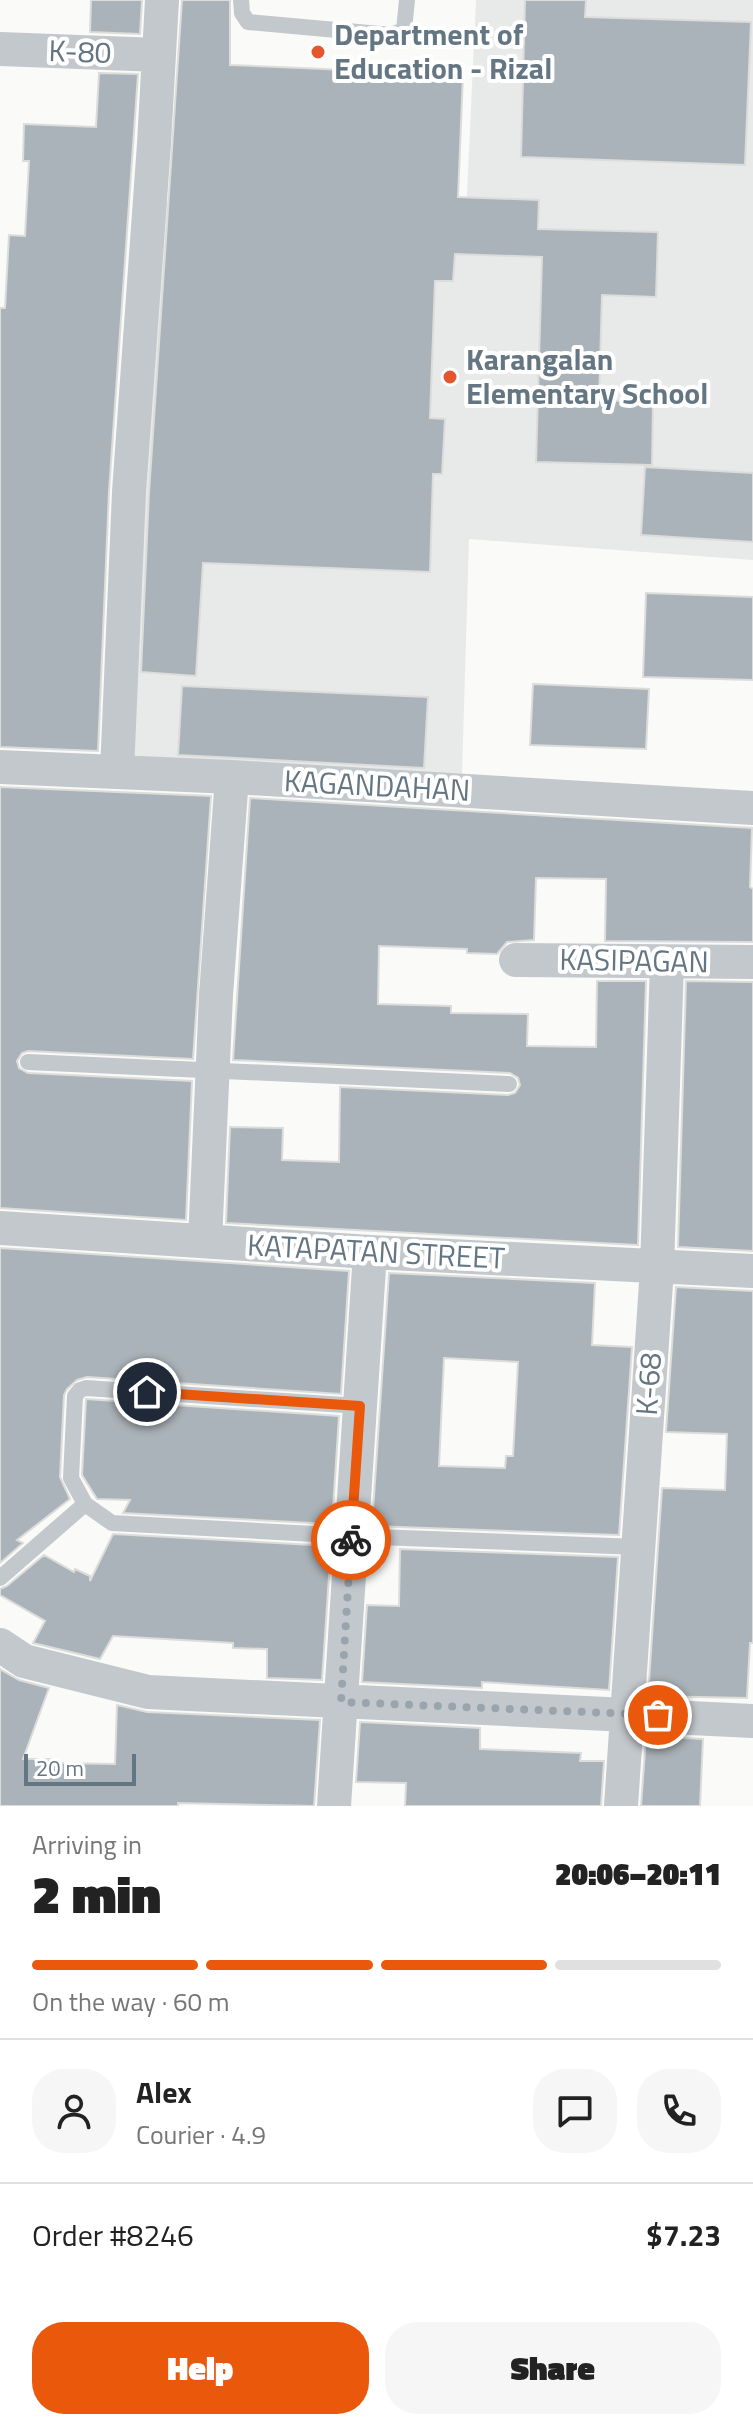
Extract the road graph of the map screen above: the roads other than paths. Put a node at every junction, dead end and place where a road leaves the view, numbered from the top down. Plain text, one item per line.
1 (162, 0) edge
2 (241, 0) edge
3 (407, 0) edge
4 (0, 49) edge
5 (159, 55) junction
6 (0, 767) edge
7 (117, 772) junction
8 (232, 777) junction
9 (753, 808) edge
10 (516, 960) dead end
11 (667, 962) junction
12 (753, 962) edge
13 (28, 1062) dead end
14 (212, 1071) junction
15 (509, 1084) dead end
16 (0, 1228) edge
17 (205, 1241) junction
18 (370, 1252) junction
19 (657, 1268) junction
20 (753, 1271) edge
21 (360, 1406) junction
22 (85, 1504) junction
23 (351, 1536) junction
24 (638, 1547) junction
25 (0, 1578) edge
26 (0, 1645) edge
27 (341, 1702) junction
28 (626, 1713) junction
29 (753, 1721) edge
30 (334, 1806) edge
31 (621, 1806) edge

1 - 5 street
2 - 3 lane
4 - 5 street, K-80
5 - 7 street
6 - 7 street, KAGANDAHAN
7 - 8 street, KAGANDAHAN
8 - 9 street, KAGANDAHAN
8 - 14 street
10 - 11 street, KASIPAGAN
11 - 12 street, KASIPAGAN
11 - 19 street, K-68
13 - 14 lane
14 - 15 lane
14 - 17 street
16 - 17 street, KATAPATAN STREET
17 - 18 street, KATAPATAN STREET
18 - 19 street, KATAPATAN STREET
18 - 21 street
19 - 20 street, KATAPATAN STREET
19 - 24 street, K-68
21 - 22 lane
21 - 23 street
22 - 23 lane
22 - 25 lane
23 - 24 lane
23 - 27 street
24 - 28 street, K-68
26 - 27 street
27 - 28 street
27 - 30 street
28 - 29 street
28 - 31 street, K-68

